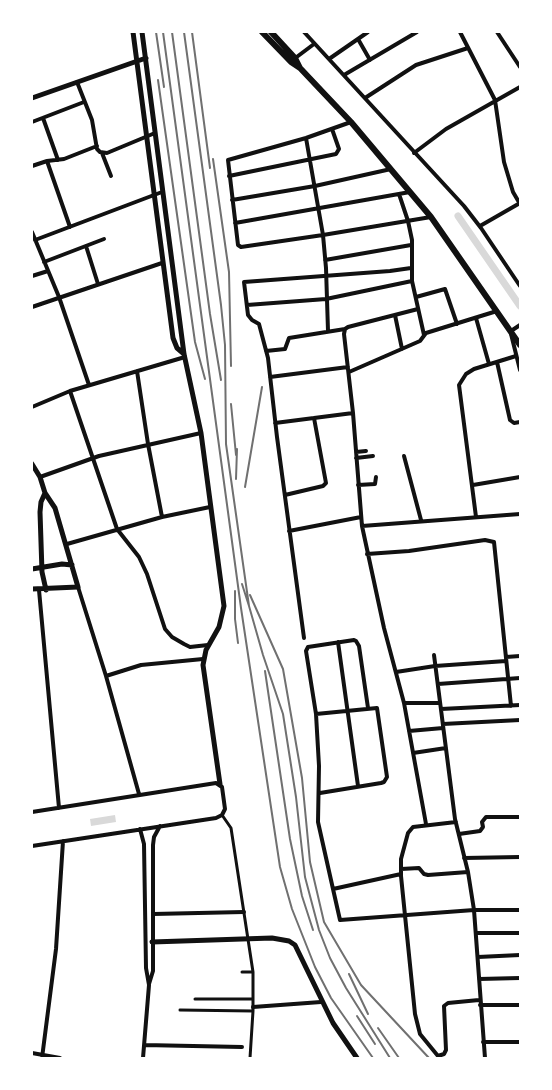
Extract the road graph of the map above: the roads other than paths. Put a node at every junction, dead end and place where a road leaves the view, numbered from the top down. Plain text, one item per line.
1 (132, 32) edge
2 (142, 32) edge
3 (262, 32) edge
4 (271, 32) edge
5 (304, 32) edge
6 (368, 32) edge
7 (417, 32) edge
8 (460, 32) edge
9 (497, 32) edge
10 (358, 39) junction
11 (314, 44) junction
12 (468, 48) junction
13 (146, 58) junction
14 (329, 59) junction
15 (293, 60) junction
16 (370, 60) junction
17 (137, 61) junction
18 (520, 67) edge
19 (344, 76) junction
20 (77, 82) junction
21 (520, 87) edge
22 (32, 98) edge
23 (365, 98) junction
24 (495, 100) junction
25 (84, 102) junction
26 (43, 118) junction
27 (32, 122) edge
28 (351, 122) junction
29 (332, 130) junction
30 (155, 133) junction
31 (146, 137) junction
32 (306, 138) junction
33 (97, 146) junction
34 (414, 152) junction
35 (102, 153) junction
36 (58, 160) junction
37 (310, 160) junction
38 (47, 161) junction
39 (32, 166) edge
40 (391, 169) junction
41 (111, 176) dead end
42 (229, 176) junction
43 (315, 186) junction
44 (162, 192) junction
45 (410, 192) junction
46 (399, 194) junction
47 (153, 195) junction
48 (232, 200) junction
49 (520, 204) edge
50 (319, 210) junction
51 (431, 217) junction
52 (408, 221) junction
53 (235, 223) junction
54 (70, 226) junction
55 (480, 226) junction
56 (32, 232) edge
57 (323, 235) junction
58 (104, 239) dead end
59 (35, 240) junction
60 (86, 246) junction
61 (411, 246) junction
62 (325, 260) junction
63 (44, 262) junction
64 (162, 263) junction
65 (411, 268) junction
66 (48, 271) junction
67 (32, 276) edge
68 (327, 276) junction
69 (412, 281) junction
70 (98, 284) junction
71 (520, 286) edge
72 (59, 297) junction
73 (416, 297) junction
74 (326, 299) junction
75 (247, 305) junction
76 (32, 307) edge
77 (418, 309) junction
78 (497, 311) junction
79 (395, 315) junction
80 (476, 318) junction
81 (457, 324) junction
82 (519, 325) edge
83 (345, 329) junction
84 (510, 330) junction
85 (328, 332) junction
86 (424, 335) junction
87 (520, 345) edge
88 (402, 349) junction
89 (266, 351) junction
90 (185, 356) junction
91 (516, 356) junction
92 (497, 362) junction
93 (490, 364) junction
94 (349, 369) junction
95 (520, 370) edge
96 (137, 371) junction
97 (270, 377) junction
98 (89, 385) junction
99 (70, 391) junction
100 (32, 407) edge
101 (353, 413) junction
102 (314, 418) junction
103 (520, 422) edge
104 (275, 423) junction
105 (201, 433) junction
106 (148, 444) junction
107 (366, 451) dead end
108 (356, 452) junction
109 (373, 456) dead end
110 (404, 456) dead end
111 (93, 458) junction
112 (356, 458) junction
113 (32, 464) edge
114 (40, 477) junction
115 (376, 477) dead end
116 (520, 477) edge
117 (358, 485) junction
118 (473, 485) junction
119 (45, 493) junction
120 (285, 495) junction
121 (210, 507) junction
122 (520, 514) edge
123 (361, 517) junction
124 (476, 517) junction
125 (162, 518) junction
126 (421, 520) junction
127 (362, 526) junction
128 (117, 529) junction
129 (289, 531) junction
130 (67, 544) junction
131 (367, 554) junction
132 (72, 564) junction
133 (42, 566) junction
134 (32, 569) edge
135 (78, 587) junction
136 (32, 589) edge
137 (38, 590) junction
138 (46, 590) junction
139 (304, 638) dead end
140 (338, 642) junction
141 (208, 645) junction
142 (434, 655) dead end
143 (520, 656) edge
144 (203, 659) junction
145 (506, 659) junction
146 (435, 666) junction
147 (396, 672) junction
148 (106, 676) junction
149 (520, 678) edge
150 (508, 679) junction
151 (438, 684) junction
152 (404, 703) junction
153 (440, 703) junction
154 (511, 706) junction
155 (520, 706) edge
156 (368, 708) junction
157 (346, 710) junction
158 (441, 710) junction
159 (316, 714) junction
160 (520, 720) edge
161 (443, 726) junction
162 (409, 731) junction
163 (446, 748) junction
164 (413, 753) junction
165 (220, 784) junction
166 (358, 786) junction
167 (320, 793) junction
168 (139, 794) junction
169 (59, 808) junction
170 (32, 812) edge
171 (222, 815) junction
172 (520, 817) edge
173 (456, 822) junction
174 (426, 824) junction
175 (160, 826) junction
176 (140, 829) junction
177 (459, 834) junction
178 (63, 841) junction
179 (32, 846) edge
180 (520, 857) edge
181 (464, 858) junction
182 (401, 869) junction
183 (468, 872) junction
184 (401, 874) junction
185 (333, 889) junction
186 (474, 910) junction
187 (520, 910) edge
188 (244, 912) junction
189 (152, 914) junction
190 (405, 915) junction
191 (477, 933) junction
192 (520, 933) edge
193 (249, 939) junction
194 (152, 942) junction
195 (520, 955) edge
196 (478, 957) junction
197 (242, 972) dead end
198 (253, 972) junction
199 (520, 978) edge
200 (479, 979) junction
201 (149, 985) junction
202 (195, 999) dead end
203 (253, 999) junction
204 (479, 1000) junction
205 (321, 1002) junction
206 (480, 1005) junction
207 (520, 1005) edge
208 (253, 1009) junction
209 (180, 1010) dead end
210 (483, 1042) junction
211 (520, 1042) edge
212 (144, 1045) junction
213 (242, 1047) joint
214 (251, 1047) junction
215 (32, 1053) edge
216 (42, 1056) edge
217 (60, 1058) edge
218 (143, 1058) edge
219 (250, 1058) edge
220 (357, 1058) edge
221 (484, 1058) edge

1 - 17 street
2 - 13 street
3 - 15 highway
4 - 15 highway
5 - 11 street
6 - 10 street
7 - 16 street
8 - 12 street
9 - 18 street
10 - 14 street
10 - 16 street
11 - 14 street
11 - 15 street
12 - 23 street
12 - 24 street
13 - 17 street
13 - 30 street
14 - 19 street
15 - 28 highway
16 - 19 street
17 - 20 street
17 - 31 street
19 - 23 street
20 - 22 street
20 - 25 street
21 - 24 street
23 - 34 street
24 - 34 street
24 - 49 street
25 - 26 street
25 - 33 street
26 - 27 street
26 - 36 street
28 - 29 street
28 - 40 highway
29 - 32 street
29 - 37 street
30 - 31 street
30 - 44 street
31 - 35 street
31 - 47 street
32 - 37 street
32 - 42 street
33 - 35 street
33 - 36 street
34 - 55 street
35 - 41 street
36 - 38 street
37 - 42 street
37 - 43 street
38 - 39 street
38 - 54 street
40 - 43 street
40 - 45 highway
42 - 48 street
43 - 48 street
43 - 50 street
44 - 47 street
44 - 90 street
45 - 46 street
45 - 51 highway
46 - 50 street
46 - 52 street
47 - 54 street
47 - 64 street
48 - 53 street
49 - 55 street
50 - 53 street
50 - 57 street
51 - 52 street
51 - 78 highway
52 - 57 street
52 - 61 street
53 - 57 street
54 - 59 street
55 - 71 street
56 - 59 street
57 - 62 street
58 - 60 street
59 - 63 street
60 - 63 street
60 - 70 street
61 - 62 street
61 - 65 street
62 - 68 street
63 - 66 street
64 - 70 street
64 - 90 street
65 - 68 street
65 - 69 street
66 - 67 street
66 - 72 street
68 - 74 street
68 - 75 street
69 - 73 street
69 - 74 street
70 - 72 street
72 - 76 street
72 - 98 street
73 - 77 street
73 - 81 street
74 - 75 street
74 - 85 street
75 - 89 street
77 - 79 street
77 - 86 street
78 - 80 street
78 - 84 highway
79 - 83 street
79 - 88 street
80 - 81 street
80 - 93 street
81 - 86 street
82 - 84 street
83 - 85 street
83 - 94 street
84 - 87 highway
84 - 91 street
85 - 89 street
86 - 88 street
88 - 94 street
89 - 97 street
90 - 96 street
90 - 105 street
91 - 92 street
91 - 95 street
92 - 93 street
92 - 103 street
93 - 118 street
94 - 97 street
94 - 101 street
96 - 98 street
96 - 106 street
97 - 104 street
98 - 99 street
99 - 100 street
99 - 111 street
101 - 102 street
101 - 108 street
102 - 104 street
102 - 120 street
104 - 120 street
105 - 106 street
105 - 121 street
106 - 111 street
106 - 125 street
107 - 108 street
108 - 112 street
109 - 112 street
110 - 126 street
111 - 114 street
111 - 128 street
112 - 117 street
113 - 114 street
114 - 119 street
115 - 117 street
116 - 118 street
117 - 123 street
118 - 124 street
119 - 130 street
119 - 133 street
120 - 129 street
121 - 125 street
121 - 141 street
122 - 124 street
123 - 127 street
123 - 129 street
124 - 126 street
125 - 128 street
126 - 127 street
127 - 131 street
128 - 130 street
128 - 141 street
129 - 139 street
130 - 132 street
131 - 145 street
131 - 147 street
132 - 133 street
132 - 135 street
133 - 134 street
133 - 138 street
135 - 138 street
135 - 148 street
136 - 137 street
137 - 138 street
137 - 169 street
140 - 156 street
140 - 157 street
140 - 159 street
141 - 144 street
142 - 146 street
143 - 145 street
144 - 148 street
144 - 165 street
145 - 146 street
145 - 150 street
146 - 147 street
146 - 151 street
147 - 152 street
148 - 168 street
149 - 150 street
150 - 151 street
150 - 154 street
151 - 153 street
152 - 153 street
152 - 162 street
153 - 158 street
154 - 155 street
154 - 158 street
156 - 157 street
156 - 166 street
157 - 159 street
157 - 166 street
158 - 161 street
159 - 167 street
160 - 161 street
161 - 162 street
161 - 163 street
162 - 164 street
163 - 164 street
163 - 173 street
164 - 174 street
165 - 168 street
165 - 171 street
166 - 167 street
167 - 185 street
168 - 169 street
169 - 170 street
171 - 175 street
171 - 188 street
172 - 177 street
173 - 174 street
173 - 177 street
174 - 182 street
175 - 176 street
175 - 189 street
176 - 178 street
176 - 201 street
177 - 181 street
178 - 179 street
178 - 216 street
180 - 181 street
181 - 183 street
182 - 183 street
182 - 184 street
183 - 186 street
184 - 185 street
184 - 190 street
185 - 190 street
186 - 187 street
186 - 190 street
186 - 191 street
188 - 189 street
188 - 193 street
189 - 194 street
190 - 204 street
191 - 192 street
191 - 196 street
193 - 194 street
193 - 198 street
193 - 205 street
194 - 201 street
195 - 196 street
196 - 200 street
197 - 198 street
198 - 203 street
199 - 200 street
200 - 204 street
201 - 212 street
202 - 203 street
203 - 208 street
204 - 206 street
205 - 208 street
205 - 220 street
206 - 207 street
206 - 210 street
208 - 209 street
208 - 214 street
210 - 211 street
210 - 221 street
212 - 213 street
212 - 218 street
213 - 214 street
214 - 219 street
215 - 216 street
216 - 217 street

